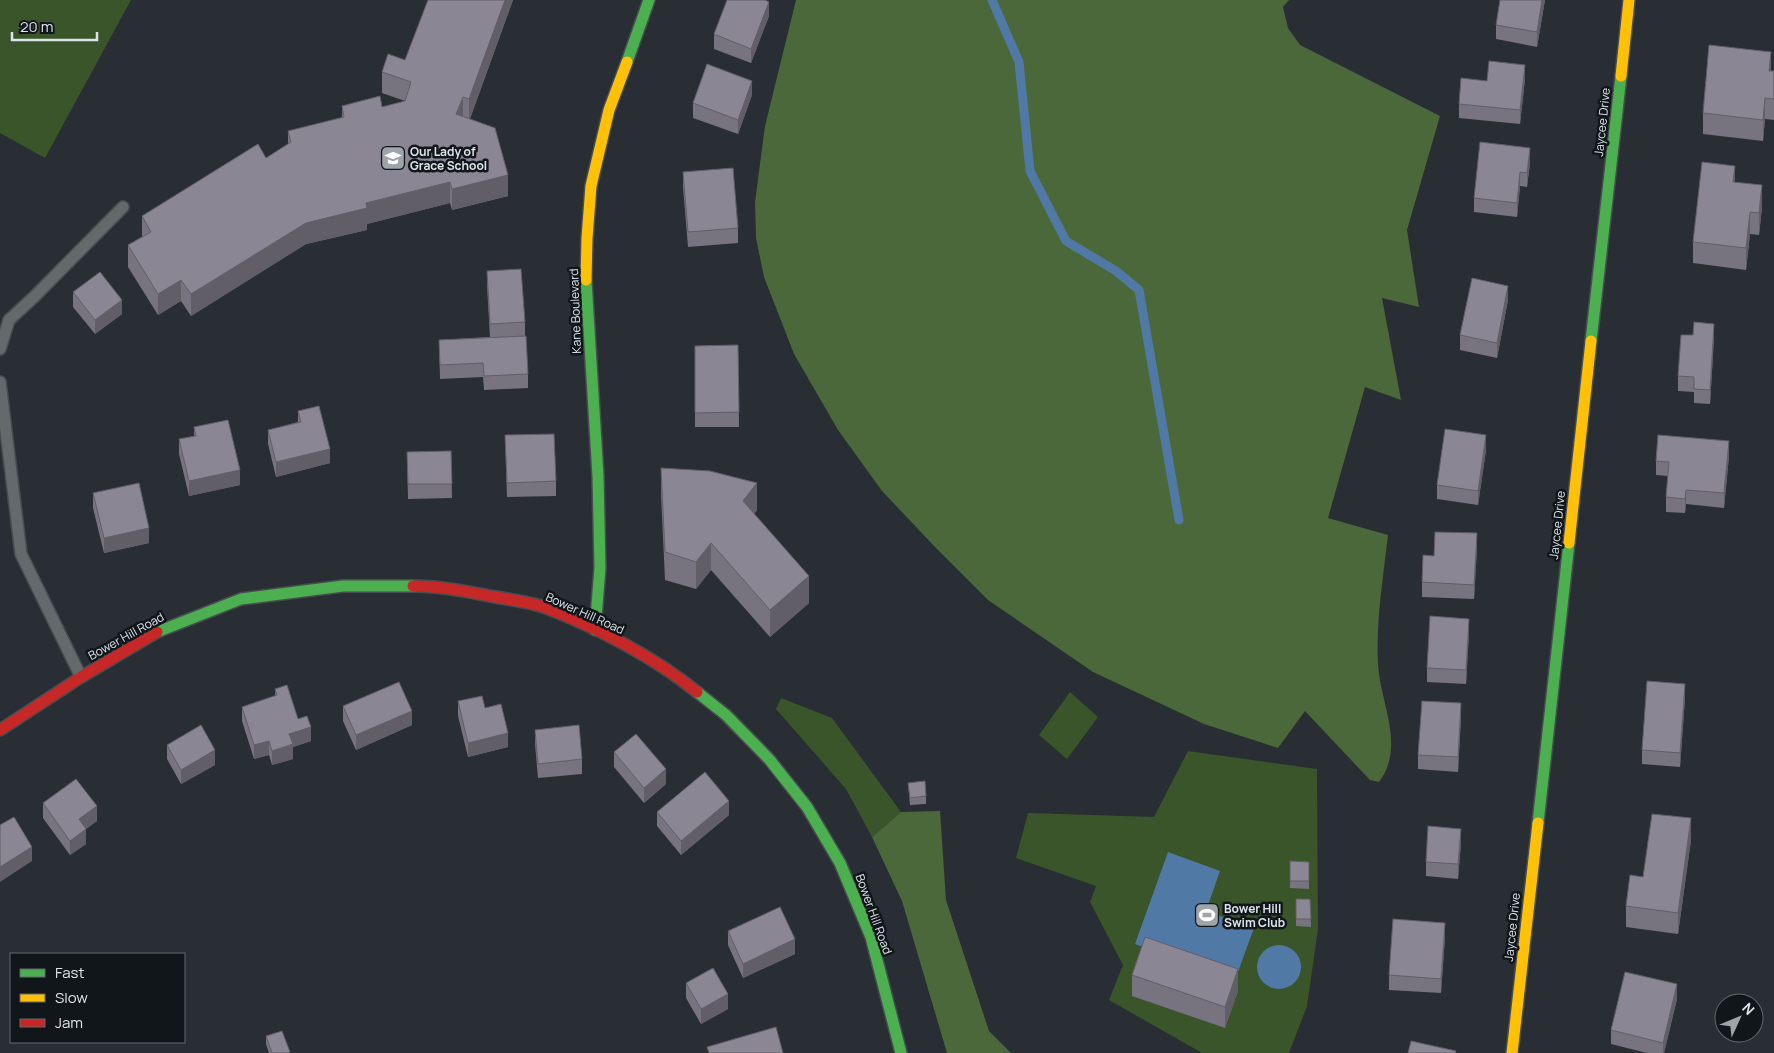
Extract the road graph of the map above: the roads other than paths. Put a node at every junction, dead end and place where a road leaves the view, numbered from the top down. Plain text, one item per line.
1 (649, 0) edge
2 (1629, 0) edge
3 (123, 207) dead end
4 (0, 349) edge
5 (0, 382) edge
6 (595, 630) junction
7 (81, 677) junction
8 (0, 730) edge
9 (901, 1053) edge
10 (1512, 1053) edge

1 - 6 street, Kane Boulevard
2 - 10 street, Jaycee Drive
3 - 4 lane
5 - 7 lane
6 - 7 street, Bower Hill Road
6 - 9 street, Bower Hill Road
7 - 8 street, Bower Hill Road

